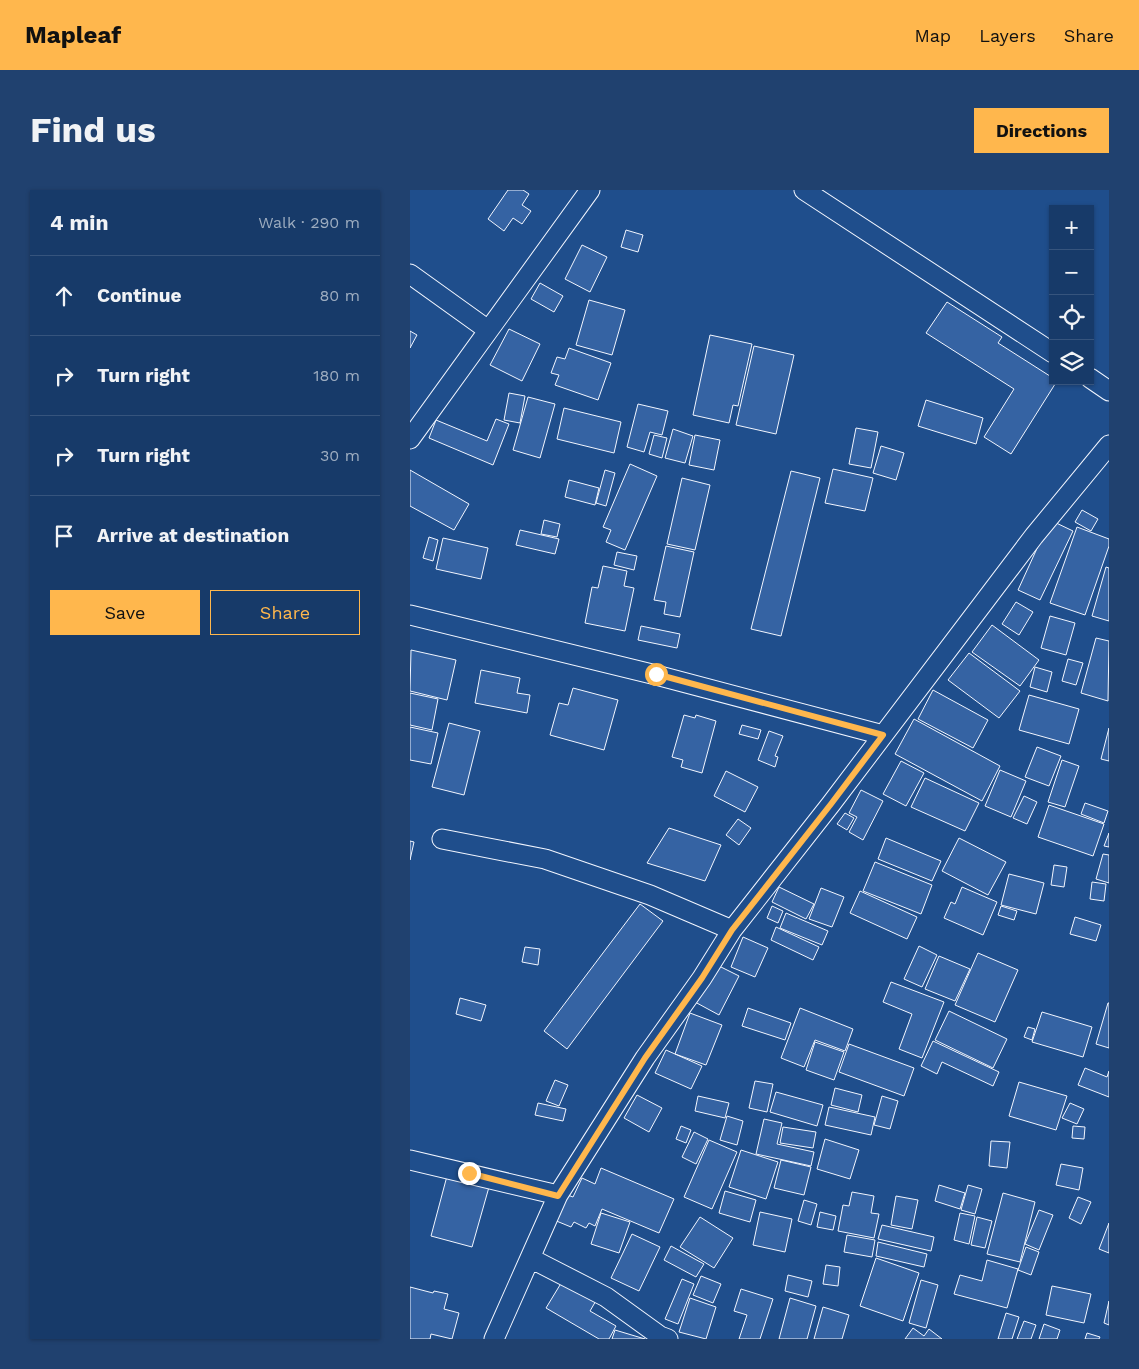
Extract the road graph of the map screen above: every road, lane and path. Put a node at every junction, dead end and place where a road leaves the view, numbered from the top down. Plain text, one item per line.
1 (590, 190) edge
2 (804, 190) edge
3 (410, 274) edge
4 (488, 330) junction
5 (1049, 350) edge
6 (1094, 381) edge
7 (1109, 391) edge
8 (410, 439) edge
9 (1109, 445) edge
10 (410, 615) edge
11 (883, 735) junction
12 (442, 839) dead end
13 (732, 930) junction
14 (410, 1160) edge
15 (558, 1196) junction
16 (530, 1258) junction
17 (494, 1339) edge
18 (668, 1339) edge

1 - 4 street
2 - 5 street
3 - 4 street
4 - 8 street
6 - 7 street
9 - 11 street
10 - 11 street
11 - 13 street
12 - 13 street
13 - 15 street
14 - 15 street
15 - 16 street
16 - 17 street
16 - 18 street

